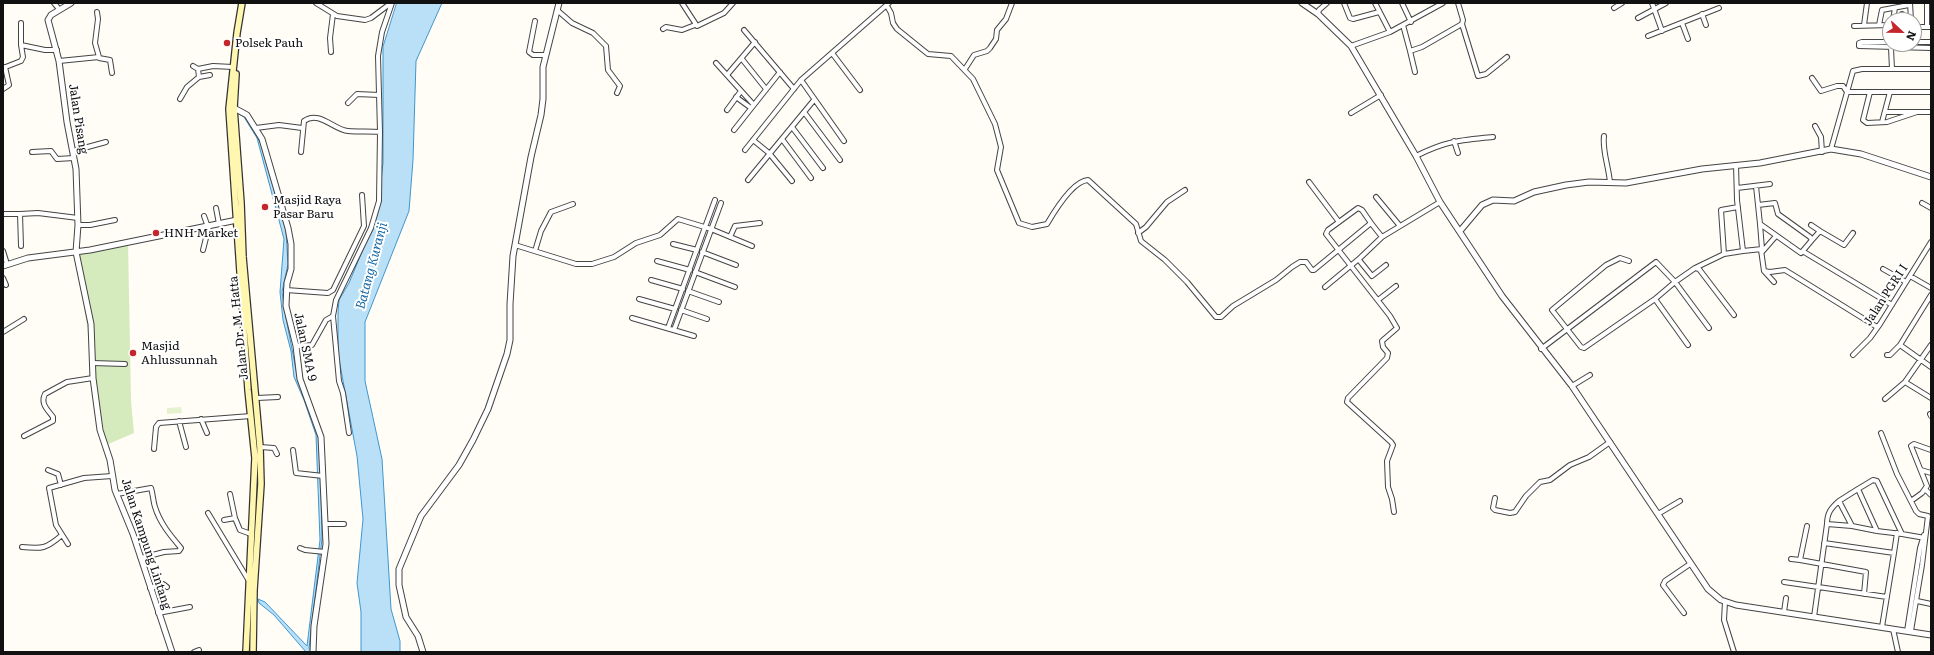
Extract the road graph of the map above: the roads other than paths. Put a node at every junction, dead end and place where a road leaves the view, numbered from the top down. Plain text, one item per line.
1 (54, 3) edge
2 (71, 3) edge
3 (242, 3) edge
4 (246, 3) edge
5 (316, 3) edge
6 (392, 3) edge
7 (559, 3) edge
8 (682, 3) edge
9 (733, 3) edge
10 (1012, 3) edge
11 (1302, 3) edge
12 (1327, 3) edge
13 (1344, 3) edge
14 (1375, 3) edge
15 (1402, 3) edge
16 (1443, 3) edge
17 (1458, 3) edge
18 (1622, 3) edge
19 (1652, 3) edge
20 (1666, 3) edge
21 (1867, 3) edge
22 (1927, 3) edge
23 (888, 4) edge
24 (1910, 4) edge
25 (1614, 8) dead end
26 (1654, 8) junction
27 (1719, 8) dead end
28 (1895, 8) junction
29 (58, 9) junction
30 (557, 10) junction
31 (97, 12) dead end
32 (1380, 12) junction
33 (1894, 12) edge
34 (333, 14) junction
35 (1318, 14) junction
36 (1702, 14) junction
37 (1638, 18) dead end
38 (535, 21) dead end
39 (21, 22) dead end
40 (1410, 22) junction
41 (1682, 22) junction
42 (1462, 24) junction
43 (695, 25) junction
44 (1403, 25) junction
45 (1706, 25) dead end
46 (1864, 25) junction
47 (1879, 25) joint
48 (1854, 26) dead end
49 (1929, 27) edge
50 (662, 29) dead end
51 (744, 30) dead end
52 (1662, 31) junction
53 (1390, 32) junction
54 (1648, 36) dead end
55 (1688, 40) dead end
56 (755, 42) junction
57 (1882, 42) edge
58 (21, 45) junction
59 (1351, 46) junction
60 (1882, 47) edge
61 (237, 48) junction
62 (57, 50) junction
63 (1410, 51) junction
64 (331, 52) dead end
65 (1891, 52) edge
66 (832, 53) junction
67 (542, 55) junction
68 (1507, 57) dead end
69 (98, 58) junction
70 (742, 59) junction
71 (59, 61) junction
72 (716, 63) dead end
73 (193, 66) dead end
74 (4, 67) edge
75 (233, 67) junction
76 (198, 69) junction
77 (965, 69) junction
78 (1892, 69) junction
79 (1931, 69) edge
80 (780, 72) junction
81 (1415, 72) dead end
82 (112, 73) dead end
83 (210, 75) dead end
84 (727, 75) junction
85 (199, 77) junction
86 (1812, 78) dead end
87 (801, 80) junction
88 (3, 89) edge
89 (766, 89) junction
90 (794, 89) junction
91 (860, 90) dead end
92 (741, 91) junction
93 (1848, 92) junction
94 (1870, 92) junction
95 (1890, 92) junction
96 (1931, 92) edge
97 (617, 93) dead end
98 (379, 95) junction
99 (1381, 95) junction
100 (736, 97) junction
101 (180, 99) dead end
102 (814, 100) junction
103 (348, 103) dead end
104 (752, 106) junction
105 (234, 108) junction
106 (727, 110) dead end
107 (804, 112) junction
108 (1352, 112) dead end
109 (1885, 112) junction
110 (1917, 112) junction
111 (1931, 112) edge
112 (1882, 122) junction
113 (1815, 126) dead end
114 (792, 127) junction
115 (256, 128) junction
116 (302, 128) junction
117 (734, 130) dead end
118 (380, 132) junction
119 (1604, 136) dead end
120 (1493, 137) dead end
121 (782, 138) junction
122 (753, 140) junction
123 (844, 141) dead end
124 (1454, 141) junction
125 (106, 142) dead end
126 (1831, 149) junction
127 (745, 150) dead end
128 (73, 151) junction
129 (32, 152) dead end
130 (301, 152) dead end
131 (1822, 152) junction
132 (769, 153) junction
133 (1458, 153) dead end
134 (1416, 156) junction
135 (74, 158) junction
136 (840, 160) dead end
137 (1736, 166) junction
138 (823, 168) dead end
139 (1931, 177) edge
140 (811, 178) dead end
141 (748, 180) dead end
142 (792, 181) dead end
143 (1309, 182) dead end
144 (1610, 183) junction
145 (1770, 184) dead end
146 (1756, 186) junction
147 (1737, 188) junction
148 (1185, 190) dead end
149 (362, 195) dead end
150 (1376, 197) dead end
151 (716, 200) dead end
152 (721, 202) dead end
153 (1440, 202) junction
154 (1922, 203) dead end
155 (573, 204) dead end
156 (1758, 205) junction
157 (1738, 207) junction
158 (216, 208) dead end
159 (1931, 208) edge
160 (3, 214) edge
161 (20, 214) junction
162 (204, 216) dead end
163 (78, 218) junction
164 (115, 220) dead end
165 (237, 220) junction
166 (1339, 222) junction
167 (1371, 223) junction
168 (219, 224) junction
169 (760, 224) dead end
170 (1760, 224) junction
171 (1811, 225) dead end
172 (78, 226) junction
173 (209, 226) junction
174 (1400, 226) junction
175 (705, 228) junction
176 (711, 229) junction
177 (1460, 231) junction
178 (1820, 231) junction
179 (1138, 233) junction
180 (1853, 233) dead end
181 (1776, 236) junction
182 (730, 237) junction
183 (1382, 237) junction
184 (1812, 240) junction
185 (1931, 242) edge
186 (673, 244) dead end
187 (515, 245) junction
188 (21, 246) dead end
189 (752, 246) dead end
190 (204, 250) dead end
191 (535, 250) junction
192 (697, 250) junction
193 (1338, 250) junction
194 (3, 251) edge
195 (1744, 251) junction
196 (1762, 251) junction
197 (76, 252) junction
198 (702, 252) junction
199 (1804, 252) junction
200 (1724, 254) junction
201 (1359, 260) junction
202 (657, 261) dead end
203 (1629, 261) dead end
204 (5, 265) edge
205 (736, 265) dead end
206 (1386, 265) dead end
207 (1351, 266) junction
208 (1695, 268) junction
209 (1883, 268) dead end
210 (690, 270) junction
211 (1764, 271) junction
212 (695, 272) junction
213 (1372, 276) junction
214 (1910, 276) junction
215 (3, 278) edge
216 (243, 280) junction
217 (651, 280) dead end
218 (1675, 282) junction
219 (1774, 282) dead end
220 (1906, 282) junction
221 (6, 284) dead end
222 (1365, 284) junction
223 (1396, 286) dead end
224 (735, 287) dead end
225 (1325, 288) dead end
226 (1931, 288) edge
227 (683, 289) junction
228 (286, 290) junction
229 (688, 291) junction
230 (1931, 295) edge
231 (639, 299) dead end
232 (1655, 299) junction
233 (1378, 300) junction
234 (719, 302) dead end
235 (1892, 305) junction
236 (675, 309) junction
237 (681, 310) junction
238 (1734, 315) dead end
239 (333, 316) junction
240 (632, 318) dead end
241 (24, 319) dead end
242 (707, 319) dead end
243 (1877, 327) junction
244 (668, 328) junction
245 (1709, 328) dead end
246 (1566, 329) junction
247 (674, 330) junction
248 (3, 332) edge
249 (694, 336) dead end
250 (1688, 344) dead end
251 (1900, 345) junction
252 (1931, 345) edge
253 (296, 346) junction
254 (1541, 349) junction
255 (1853, 355) dead end
256 (1887, 355) dead end
257 (1921, 360) junction
258 (92, 363) junction
259 (125, 364) dead end
260 (1931, 367) edge
261 (1590, 375) dead end
262 (92, 378) junction
263 (1905, 382) junction
264 (1572, 386) junction
265 (278, 397) dead end
266 (256, 398) junction
267 (1931, 398) edge
268 (1885, 399) dead end
269 (251, 416) junction
270 (201, 419) junction
271 (179, 421) junction
272 (208, 433) dead end
273 (349, 433) dead end
274 (1881, 433) dead end
275 (24, 436) dead end
276 (1610, 442) junction
277 (258, 444) junction
278 (186, 447) dead end
279 (154, 449) dead end
280 (293, 450) dead end
281 (1931, 450) edge
282 (277, 454) dead end
283 (48, 470) dead end
284 (1921, 470) junction
285 (1931, 473) edge
286 (112, 476) junction
287 (321, 477) junction
288 (61, 485) junction
289 (1858, 489) junction
290 (1925, 489) junction
291 (117, 494) junction
292 (230, 494) dead end
293 (1931, 495) edge
294 (1495, 498) dead end
295 (1680, 501) dead end
296 (1839, 501) junction
297 (1911, 501) junction
298 (1394, 512) dead end
299 (208, 513) dead end
300 (1658, 514) junction
301 (1929, 515) edge
302 (235, 518) junction
303 (224, 520) dead end
304 (325, 524) junction
305 (344, 524) dead end
306 (1827, 524) junction
307 (1807, 526) dead end
308 (1852, 526) junction
309 (1877, 530) junction
310 (1897, 533) junction
311 (251, 534) junction
312 (1902, 534) junction
313 (62, 535) junction
314 (1924, 537) junction
315 (1824, 543) junction
316 (68, 544) dead end
317 (22, 547) dead end
318 (300, 548) dead end
319 (323, 552) junction
320 (1894, 553) junction
321 (141, 558) junction
322 (1791, 559) dead end
323 (1800, 560) junction
324 (1690, 564) junction
325 (1822, 564) junction
326 (251, 579) junction
327 (1784, 582) dead end
328 (167, 587) dead end
329 (1817, 587) junction
330 (150, 588) junction
331 (1864, 594) junction
332 (1887, 597) junction
333 (1786, 598) dead end
334 (1917, 601) junction
335 (1725, 602) junction
336 (1931, 604) edge
337 (190, 607) dead end
338 (1784, 612) junction
339 (158, 613) junction
340 (1684, 614) dead end
341 (1814, 617) junction
342 (1882, 627) junction
343 (1893, 629) junction
344 (1909, 631) junction
345 (1931, 634) edge
346 (199, 650) dead end
347 (172, 652) edge
348 (194, 652) edge
349 (246, 652) edge
350 (253, 652) edge
351 (313, 652) edge
352 (423, 652) edge
353 (1734, 652) edge
354 (1898, 652) edge

1 - 29 street
2 - 29 street
3 - 61 main road, Jalan Dr. M. Hatta
4 - 61 main road, Jalan Dr. M. Hatta
5 - 34 street
6 - 34 street
6 - 98 street
7 - 30 street
8 - 43 street
9 - 43 street
10 - 77 street
11 - 35 street
12 - 35 street
13 - 32 street
14 - 32 street
15 - 40 street
16 - 40 street
17 - 42 street
18 - 25 street
19 - 26 street
20 - 26 street
21 - 46 street
22 - 49 street
23 - 66 street
23 - 77 street
24 - 28 street
26 - 37 street
26 - 52 street
27 - 36 street
28 - 33 street
28 - 47 street
29 - 62 street, Jalan Pisang
30 - 67 street
30 - 97 street
31 - 69 street
32 - 53 street
34 - 64 street
35 - 59 street
36 - 41 street
36 - 45 street
38 - 67 street
39 - 58 street
40 - 44 street
41 - 52 street
41 - 55 street
42 - 63 street
42 - 68 street
43 - 50 street
44 - 53 street
44 - 63 street
46 - 47 street
46 - 48 street
51 - 56 street
52 - 54 street
53 - 59 street
56 - 70 street
56 - 80 street
57 - 60 street
58 - 62 street
58 - 74 street
59 - 99 street
61 - 75 main road, Jalan Dr. M. Hatta
61 - 105 main road, Jalan Dr. M. Hatta
62 - 71 street, Jalan Pisang
63 - 81 street
65 - 78 street
66 - 87 street
66 - 91 street
67 - 187 street
69 - 71 street
69 - 82 street
70 - 84 street
70 - 89 street
71 - 128 street, Jalan Pisang
72 - 84 street
73 - 76 street
74 - 88 street
75 - 76 street
75 - 165 main road, Jalan Dr. M. Hatta
76 - 85 street
77 - 179 street
78 - 79 street
78 - 93 street
80 - 89 street
80 - 90 street
83 - 85 street
84 - 92 street
85 - 101 street
86 - 93 street
87 - 90 street
87 - 102 street
89 - 104 street
90 - 122 street
92 - 100 street
92 - 104 street
93 - 94 street
93 - 126 street
94 - 95 street
94 - 112 street
95 - 96 street
95 - 109 street
98 - 103 street
98 - 118 street
99 - 108 street
99 - 134 street
100 - 104 street
100 - 106 street
102 - 107 street
102 - 123 street
104 - 117 street
105 - 115 street, Jalan SMA 9
105 - 216 main road, Jalan Dr. M. Hatta
107 - 114 street
107 - 136 street
109 - 110 street
109 - 112 street
110 - 111 street
110 - 112 street
113 - 131 street
114 - 121 street
114 - 138 street
115 - 116 street
115 - 228 street, Jalan SMA 9
116 - 118 street
116 - 130 street
118 - 239 street
119 - 144 street
120 - 124 street
121 - 132 street
121 - 140 street
122 - 127 street
122 - 132 street
124 - 133 street
124 - 134 street
125 - 128 street
126 - 131 street
126 - 139 street
128 - 135 street, Jalan Pisang
129 - 135 street
131 - 137 street
132 - 141 street
132 - 142 street
134 - 153 street
135 - 163 street, Jalan Pisang
137 - 144 street
137 - 147 street
143 - 166 street
144 - 177 street
145 - 146 street
146 - 147 street
146 - 156 street
147 - 157 street
148 - 179 street
149 - 228 street
150 - 174 street
151 - 175 street
152 - 176 street
153 - 174 street
153 - 177 street
154 - 159 street
155 - 191 street
156 - 170 street
156 - 184 street
157 - 195 street
157 - 200 street
158 - 168 street
160 - 161 street
161 - 163 street
161 - 188 street
162 - 173 street
163 - 172 street, Jalan Pisang
164 - 172 street
165 - 168 street
165 - 216 main road, Jalan Dr. M. Hatta
166 - 167 street
166 - 193 street
167 - 183 street
167 - 193 street
168 - 173 street
169 - 182 street
170 - 181 street
170 - 196 street
171 - 178 street
172 - 197 street, Jalan Pisang
173 - 190 street
173 - 197 street
174 - 183 street
175 - 176 street
175 - 191 street
175 - 192 street
176 - 182 street
176 - 198 street
177 - 254 street
178 - 180 street
178 - 184 street
179 - 193 street
181 - 196 street
181 - 199 street
182 - 189 street
183 - 201 street
184 - 199 street
185 - 214 street, Jalan PGRI I
186 - 192 street
187 - 191 street
187 - 352 street
192 - 210 street
193 - 207 street
194 - 204 street
195 - 196 street
195 - 200 street
196 - 211 street
197 - 204 street
197 - 258 street, Jalan Kampung Lintang
198 - 205 street
198 - 212 street
199 - 235 street
200 - 208 street
201 - 207 street
201 - 213 street
202 - 210 street
203 - 246 street
206 - 213 street
207 - 222 street
207 - 225 street
208 - 218 street
208 - 238 street
209 - 220 street
210 - 227 street
211 - 219 street
211 - 243 street
212 - 224 street
212 - 229 street
213 - 222 street
214 - 220 street, Jalan PGRI I
214 - 226 street
215 - 221 street
216 - 266 main road, Jalan Dr. M. Hatta
216 - 269 main road, Jalan Dr. M. Hatta
217 - 227 street
218 - 232 street
218 - 245 street
218 - 246 street
220 - 235 street, Jalan PGRI I
222 - 233 street
223 - 233 street
227 - 236 street
228 - 253 street, Jalan SMA 9
229 - 234 street
229 - 237 street
230 - 251 street
231 - 236 street
232 - 246 street
232 - 250 street
233 - 298 street
235 - 243 street, Jalan PGRI I
236 - 244 street
237 - 242 street
237 - 247 street
239 - 253 street
239 - 273 street
240 - 244 street
241 - 248 street
243 - 255 street, Jalan PGRI I
244 - 247 street
246 - 254 street
247 - 249 street
251 - 256 street
251 - 257 street
252 - 257 street
253 - 287 street, Jalan SMA 9
254 - 264 street
257 - 260 street
257 - 263 street
258 - 259 street
258 - 262 street, Jalan Kampung Lintang
261 - 264 street
262 - 275 street
262 - 286 street, Jalan Kampung Lintang
263 - 267 street
263 - 268 street
264 - 276 street
265 - 266 street
266 - 277 main road, Jalan Dr. M. Hatta
269 - 270 street
269 - 277 main road, Jalan Dr. M. Hatta
270 - 271 street
270 - 272 street
271 - 278 street
271 - 279 street
274 - 297 street
276 - 294 street
276 - 300 street
277 - 282 street
277 - 311 main road, Jalan Dr. M. Hatta
277 - 326 main road, Jalan Dr. M. Hatta
280 - 287 street
281 - 284 street
283 - 288 street
284 - 285 street
284 - 290 street
286 - 288 street
286 - 291 street, Jalan Kampung Lintang
287 - 304 street, Jalan SMA 9
288 - 313 street
289 - 296 street
289 - 309 street
289 - 312 street
290 - 293 street
290 - 297 street
291 - 321 street, Jalan Kampung Lintang
291 - 321 street
292 - 302 street
295 - 300 street
296 - 306 street
296 - 308 street
297 - 301 street
299 - 326 street
300 - 324 street
301 - 314 street
302 - 303 street
302 - 311 street
304 - 305 street
304 - 319 street, Jalan SMA 9
306 - 308 street
306 - 315 street
307 - 323 street
308 - 309 street
309 - 310 street
310 - 312 street
310 - 320 street
311 - 326 main road, Jalan Dr. M. Hatta
312 - 314 street
313 - 316 street
313 - 317 street
314 - 334 street
314 - 344 street
315 - 320 street
315 - 325 street
318 - 319 street
319 - 351 street, Jalan SMA 9
320 - 332 street
321 - 330 street, Jalan Kampung Lintang
322 - 323 street
323 - 325 street
324 - 335 street
324 - 340 street
325 - 329 street
325 - 331 street
326 - 349 main road, Jalan Dr. M. Hatta
326 - 350 main road, Jalan Dr. M. Hatta
327 - 329 street
328 - 330 street
329 - 331 street
329 - 341 street
330 - 339 street, Jalan Kampung Lintang
331 - 332 street
332 - 342 street
333 - 338 street
334 - 336 street
334 - 344 street
335 - 338 street
335 - 353 street
337 - 339 street
338 - 341 street
339 - 347 street, Jalan Kampung Lintang
341 - 342 street
342 - 343 street
343 - 344 street
343 - 354 street
344 - 345 street
346 - 348 street

